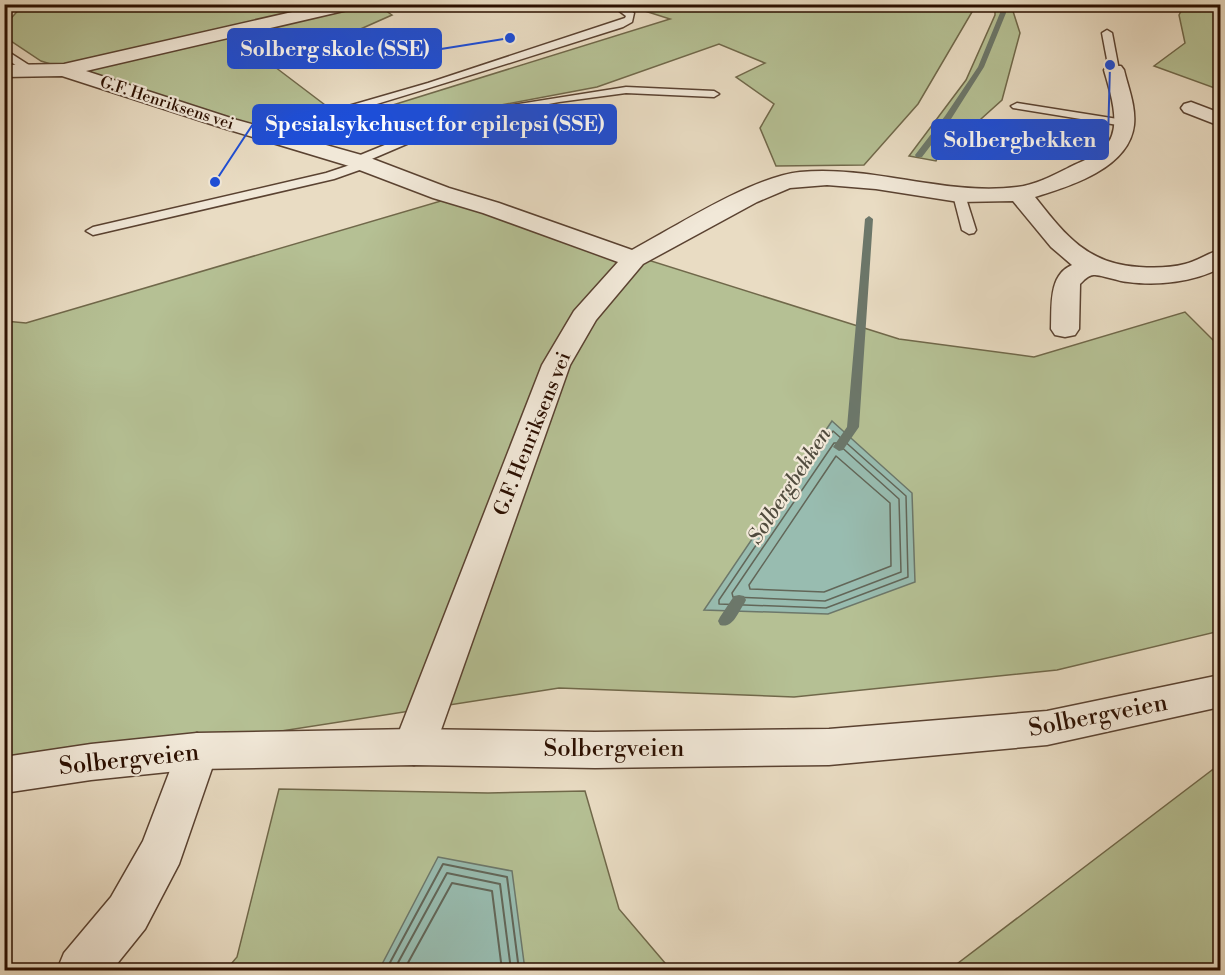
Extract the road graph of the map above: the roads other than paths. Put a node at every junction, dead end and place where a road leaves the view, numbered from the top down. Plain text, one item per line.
1 (352, 4) edge
2 (614, 4) edge
3 (1107, 33) dead end
4 (4, 52) edge
5 (27, 69) junction
6 (64, 70) junction
7 (1114, 70) joint
8 (4, 71) edge
9 (714, 94) dead end
10 (1017, 106) dead end
11 (1191, 108) dead end
12 (1221, 120) edge
13 (1124, 123) junction
14 (1005, 131) dead end
15 (272, 135) junction
16 (1114, 151) junction
17 (361, 162) junction
18 (1020, 194) junction
19 (959, 195) junction
20 (969, 230) dead end
21 (93, 231) dead end
22 (1221, 258) edge
23 (634, 259) junction
24 (1092, 266) junction
25 (1065, 329) dead end
26 (1221, 691) edge
27 (414, 747) junction
28 (197, 751) junction
29 (4, 775) edge
30 (81, 970) edge

1 - 6 street, G.F. Henriksens vei
2 - 15 lane
3 - 7 lane
4 - 5 lane
5 - 6 street, G.F. Henriksens vei
5 - 8 street, G.F. Henriksens vei
6 - 15 street, G.F. Henriksens vei
7 - 13 street
9 - 17 lane
10 - 13 lane
11 - 12 street
13 - 16 street
14 - 16 lane
15 - 17 street, G.F. Henriksens vei
16 - 18 street
17 - 21 lane
17 - 23 street, G.F. Henriksens vei
18 - 19 street
18 - 24 street
19 - 20 lane
19 - 23 street
22 - 24 street
23 - 27 street, G.F. Henriksens vei
24 - 25 street
26 - 27 street, Solbergveien
27 - 28 street, Solbergveien
28 - 29 street, Solbergveien
28 - 30 street

